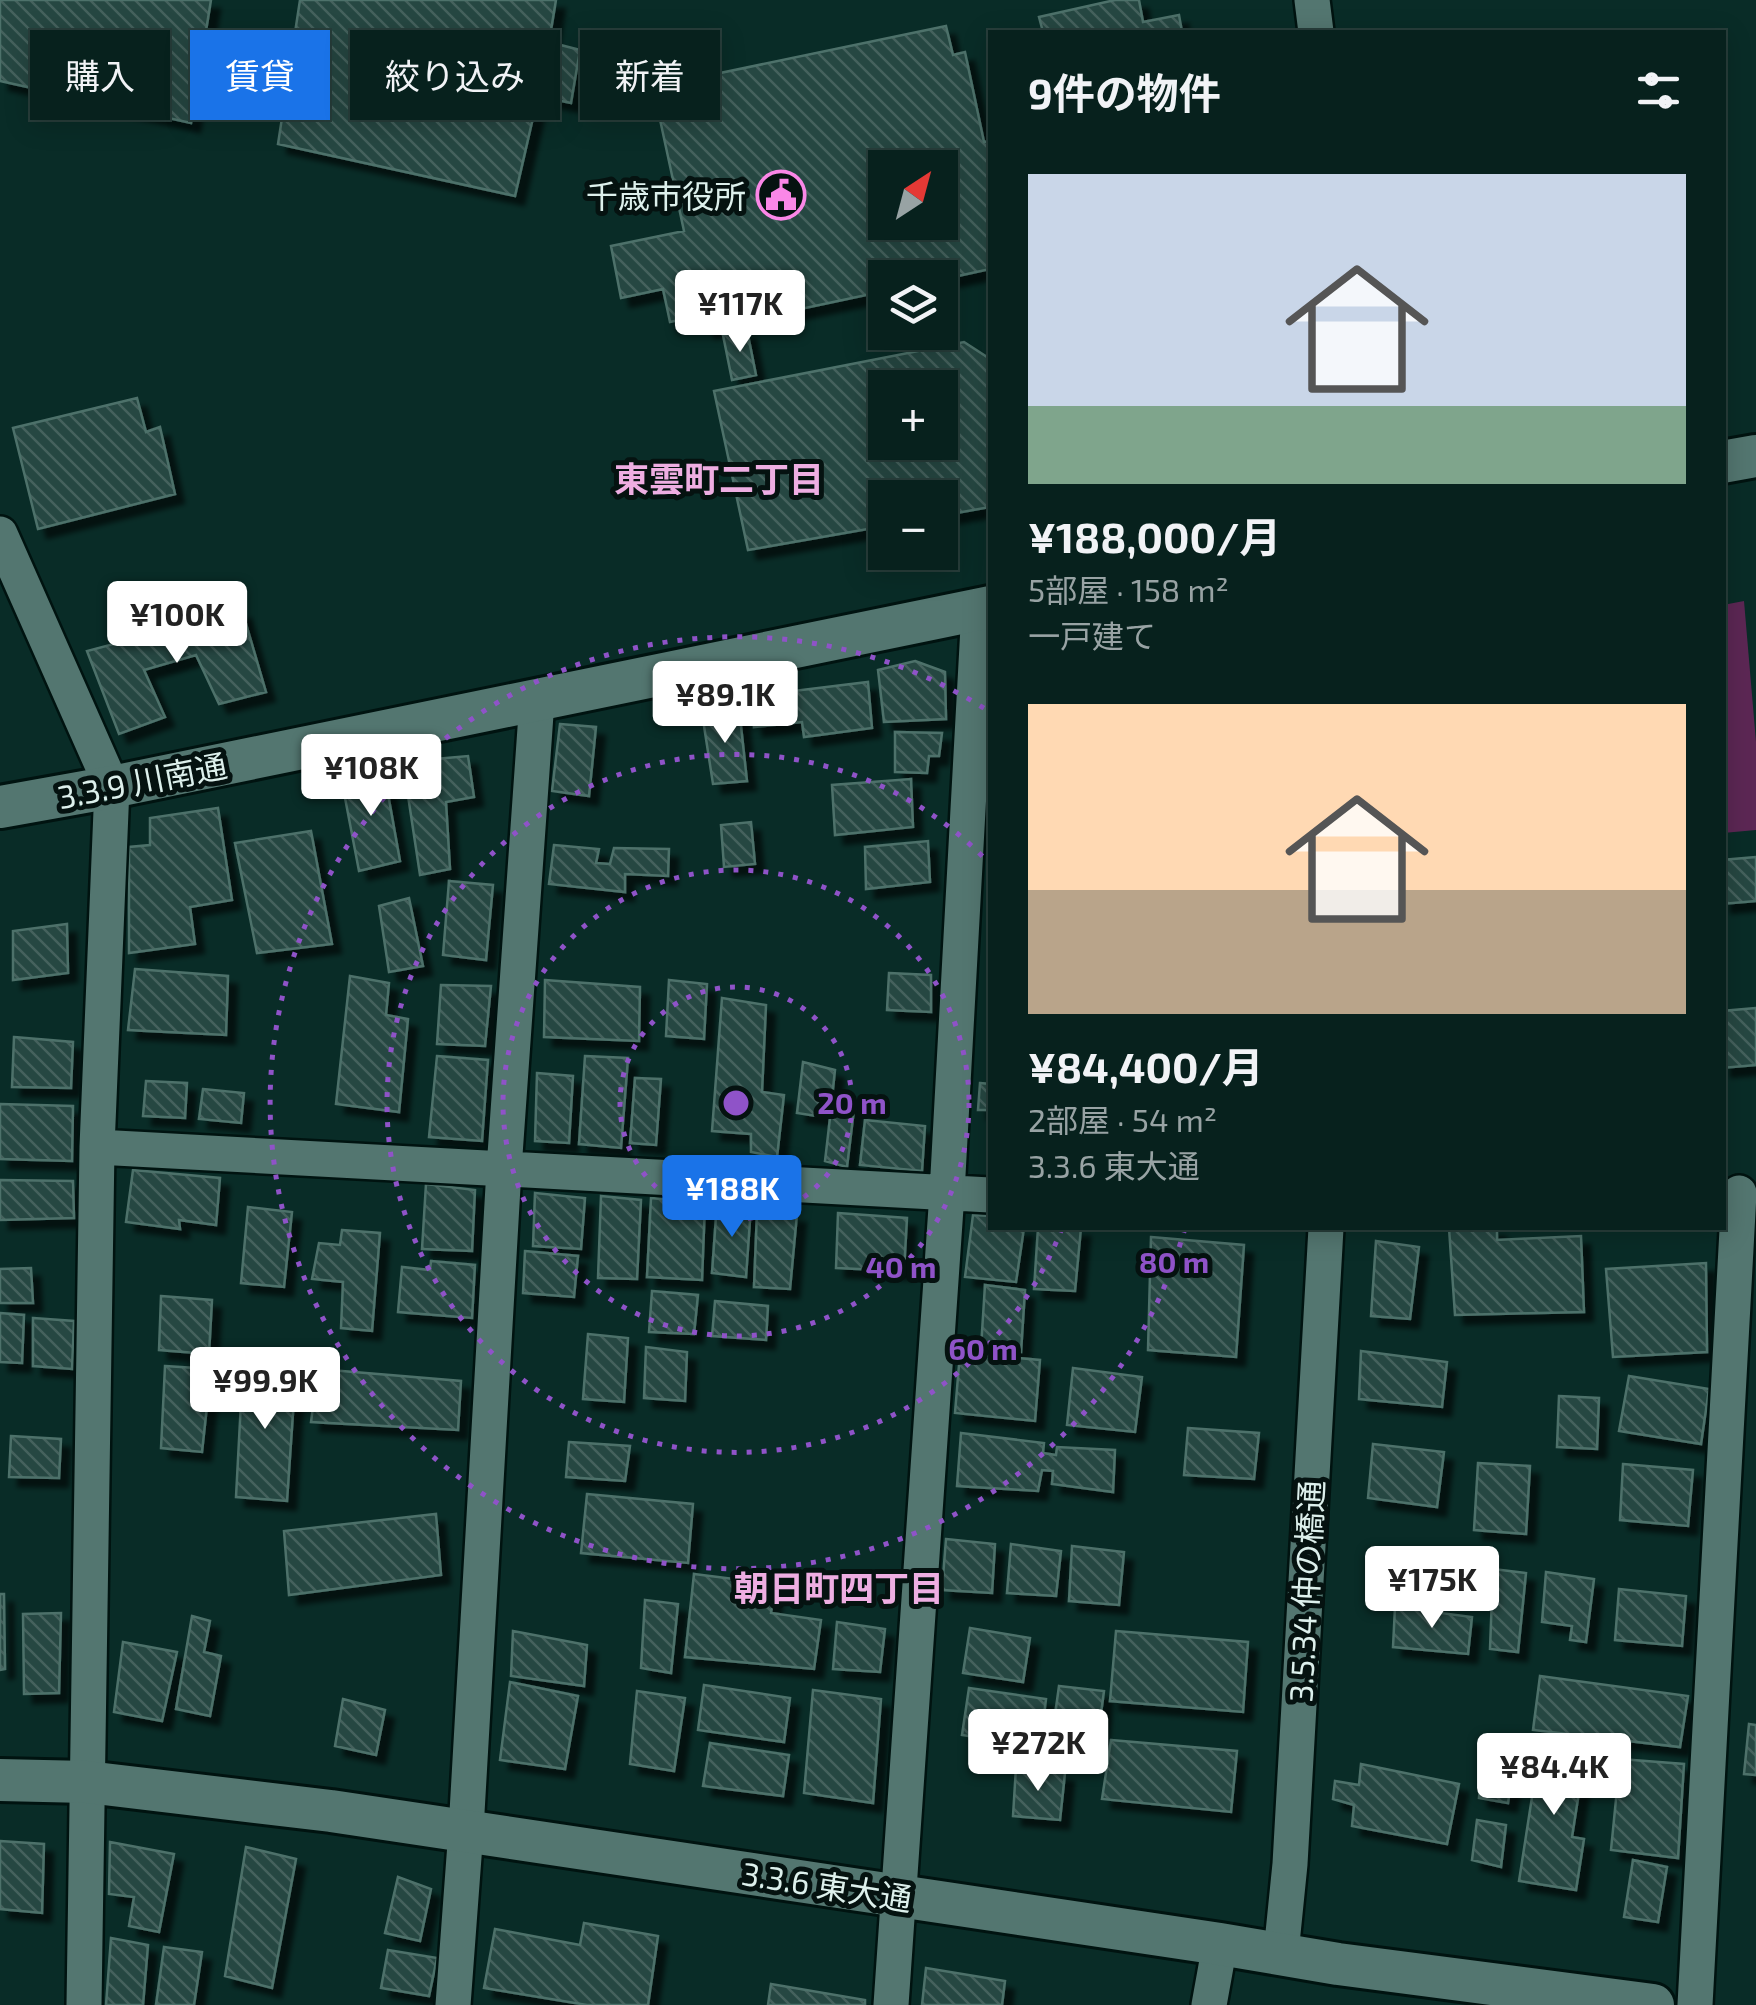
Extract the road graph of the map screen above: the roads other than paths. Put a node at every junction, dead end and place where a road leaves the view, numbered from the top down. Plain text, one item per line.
1 (1312, 0) edge
2 (1316, 30) edge
3 (1756, 456) edge
4 (1726, 461) edge
5 (0, 534) edge
6 (984, 608) edge
7 (537, 700) junction
8 (112, 787) junction
9 (0, 808) edge
10 (98, 1147) junction
11 (504, 1170) junction
12 (947, 1192) junction
13 (1739, 1193) edge
14 (988, 1195) edge
15 (1326, 1230) edge
16 (0, 1780) edge
17 (87, 1782) junction
18 (466, 1830) junction
19 (899, 1896) junction
20 (1220, 1944) junction
21 (1281, 1954) junction
22 (84, 2005) edge
23 (453, 2005) edge
24 (891, 2005) edge
25 (1209, 2005) edge
26 (1653, 2005) edge
27 (1696, 2005) edge

1 - 2 street
3 - 4 street
5 - 8 street
6 - 7 street, 3.3.9 川南通
6 - 12 street
7 - 8 street, 3.3.9 川南通
7 - 11 street
8 - 9 street, 3.3.9 川南通
8 - 10 street
10 - 11 street
10 - 17 street
11 - 12 street
11 - 18 street
12 - 14 street
12 - 19 street
13 - 27 street
15 - 21 street, 3.5.34 仲の橋通
16 - 17 street, 3.3.6 東大通
17 - 18 street, 3.3.6 東大通
17 - 22 street
18 - 19 street, 3.3.6 東大通
18 - 23 street
19 - 20 street, 3.3.6 東大通
19 - 24 street
20 - 21 street, 3.3.6 東大通
20 - 25 street
21 - 26 street, 3.3.6 東大通

